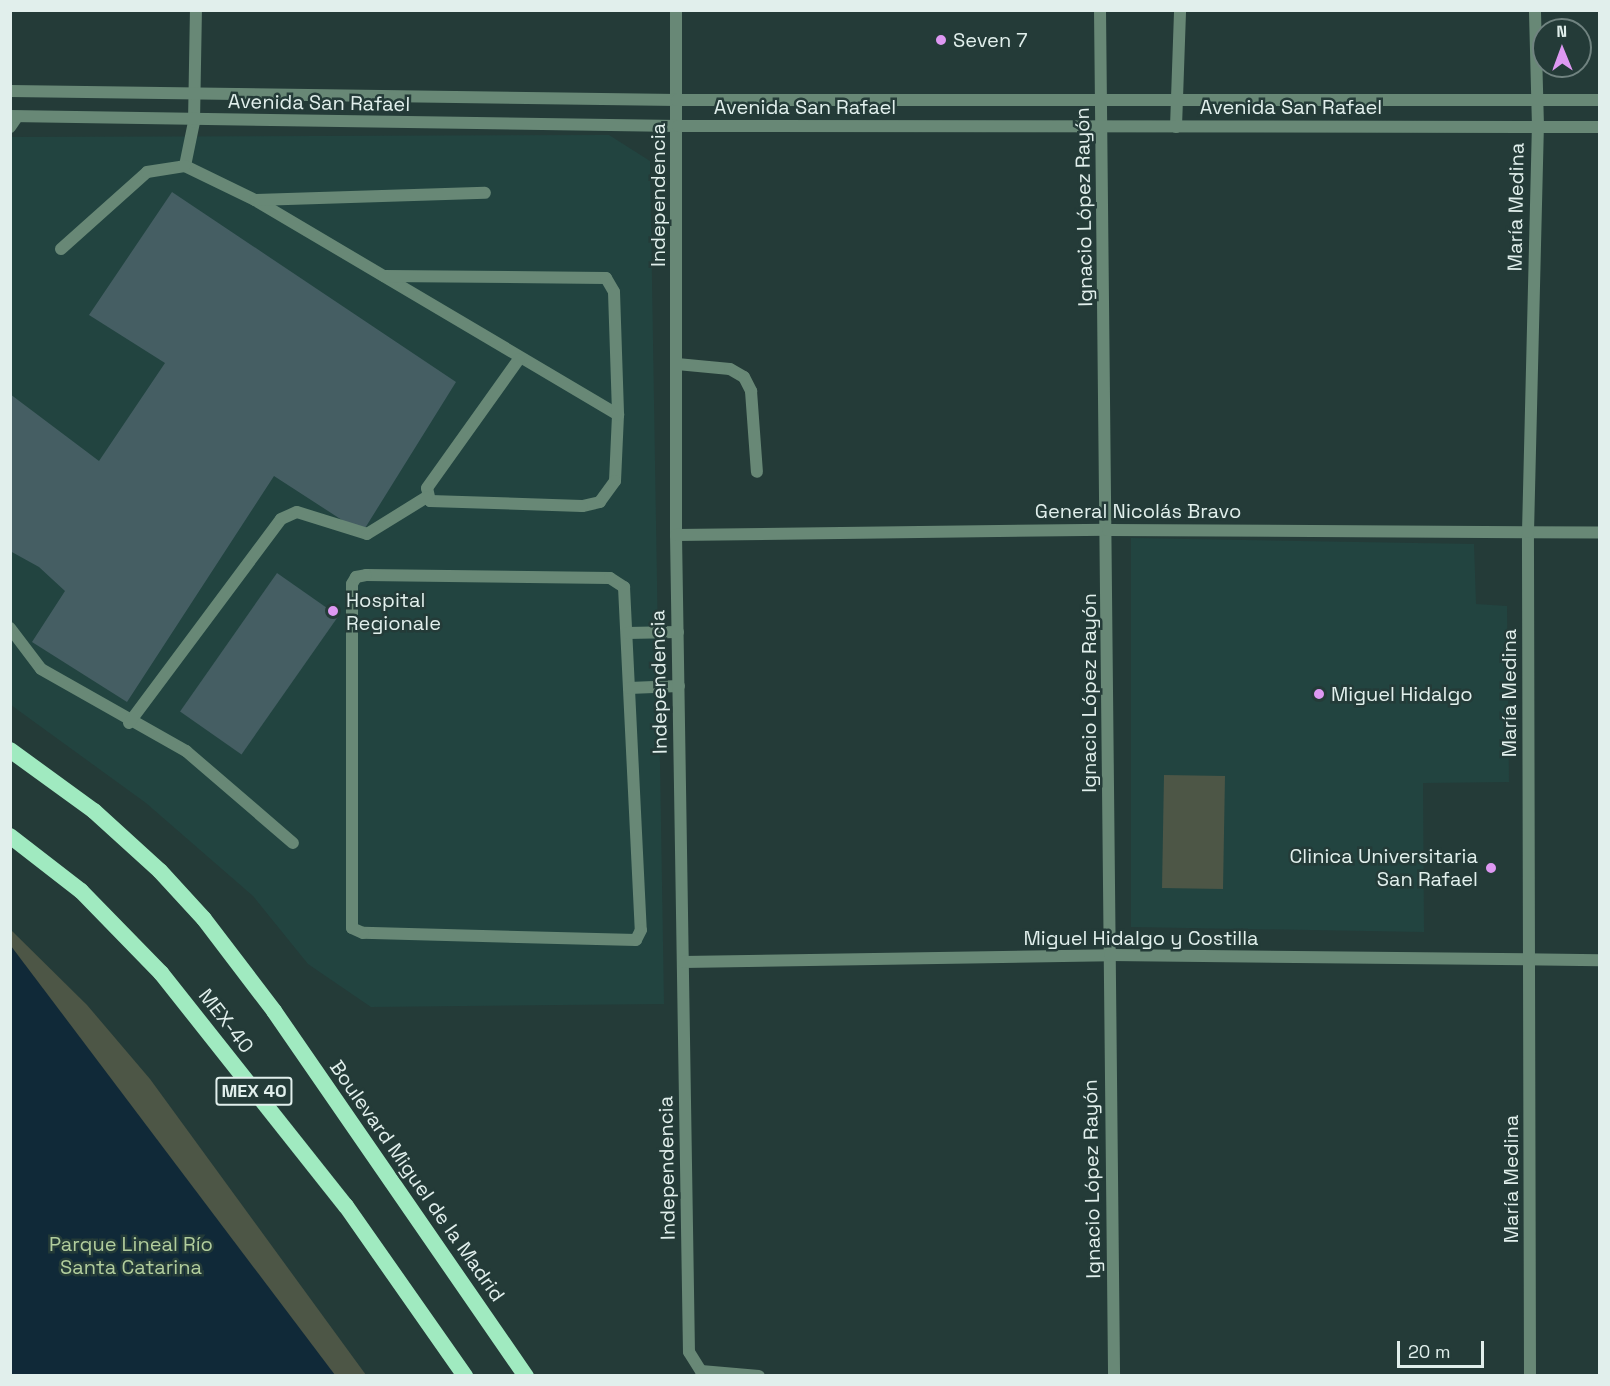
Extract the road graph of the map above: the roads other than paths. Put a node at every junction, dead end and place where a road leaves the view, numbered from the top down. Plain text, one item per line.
1 (196, 10) edge
2 (676, 10) edge
3 (1100, 10) edge
4 (1180, 10) edge
5 (1535, 10) edge
6 (10, 91) edge
7 (194, 96) junction
8 (1102, 99) junction
9 (677, 100) junction
10 (1176, 100) junction
11 (1599, 100) edge
12 (1537, 101) junction
13 (13, 120) edge
14 (194, 122) junction
15 (678, 126) junction
16 (1538, 126) junction
17 (1103, 127) junction
18 (1176, 127) junction
19 (1599, 127) edge
20 (185, 166) junction
21 (485, 193) dead end
22 (255, 200) junction
23 (61, 249) dead end
24 (383, 276) junction
25 (519, 358) junction
26 (677, 364) junction
27 (618, 415) junction
28 (758, 472) dead end
29 (427, 497) junction
30 (1108, 530) junction
31 (1528, 532) junction
32 (1599, 533) edge
33 (676, 535) junction
34 (10, 628) edge
35 (678, 632) junction
36 (627, 633) junction
37 (679, 686) junction
38 (628, 688) junction
39 (129, 723) junction
40 (12, 748) edge
41 (10, 836) edge
42 (293, 843) dead end
43 (1110, 956) junction
44 (1599, 960) edge
45 (1530, 961) junction
46 (683, 962) junction
47 (465, 1376) edge
48 (526, 1376) edge
49 (759, 1376) edge
50 (1114, 1376) edge
51 (1530, 1376) edge

1 - 7 street
2 - 9 street, Independencia
3 - 8 street, Ignacio López Rayón
4 - 10 street
5 - 12 street, María Medina
6 - 7 street, Avenida San Rafael
7 - 9 street, Avenida San Rafael
7 - 14 street
8 - 9 street, Avenida San Rafael
8 - 10 street, Avenida San Rafael
8 - 17 street, Ignacio López Rayón
9 - 15 street, Independencia
10 - 12 street, Avenida San Rafael
10 - 18 street
11 - 12 street, Avenida San Rafael
12 - 16 street, María Medina
13 - 14 street, Avenida San Rafael
14 - 15 street, Avenida San Rafael
14 - 20 street
15 - 17 street, Avenida San Rafael
15 - 26 street, Independencia
16 - 18 street, Avenida San Rafael
16 - 19 street, Avenida San Rafael
16 - 31 street, María Medina
17 - 18 street, Avenida San Rafael
17 - 30 street, Ignacio López Rayón
20 - 22 street
20 - 23 street
21 - 22 street
22 - 24 street
24 - 25 street
24 - 27 street
25 - 27 street
25 - 29 street
26 - 28 street
26 - 33 street, Independencia
27 - 29 street
29 - 39 street
30 - 31 street, General Nicolás Bravo
30 - 33 street, General Nicolás Bravo
30 - 43 street, Ignacio López Rayón
31 - 32 street, General Nicolás Bravo
31 - 45 street, María Medina
33 - 35 street, Independencia
34 - 39 street
35 - 36 street
35 - 37 street, Independencia
36 - 38 street
36 - 38 street
37 - 38 street
37 - 46 street, Independencia
39 - 42 street
40 - 48 highway, Boulevard Miguel de la Madrid / MEX 40
41 - 47 highway, MEX-40 / MEX 40
43 - 45 street, Miguel Hidalgo y Costilla
43 - 46 street, Miguel Hidalgo y Costilla
43 - 50 street, Ignacio López Rayón
44 - 45 street, Miguel Hidalgo y Costilla
45 - 51 street, María Medina
46 - 49 street, Independencia

